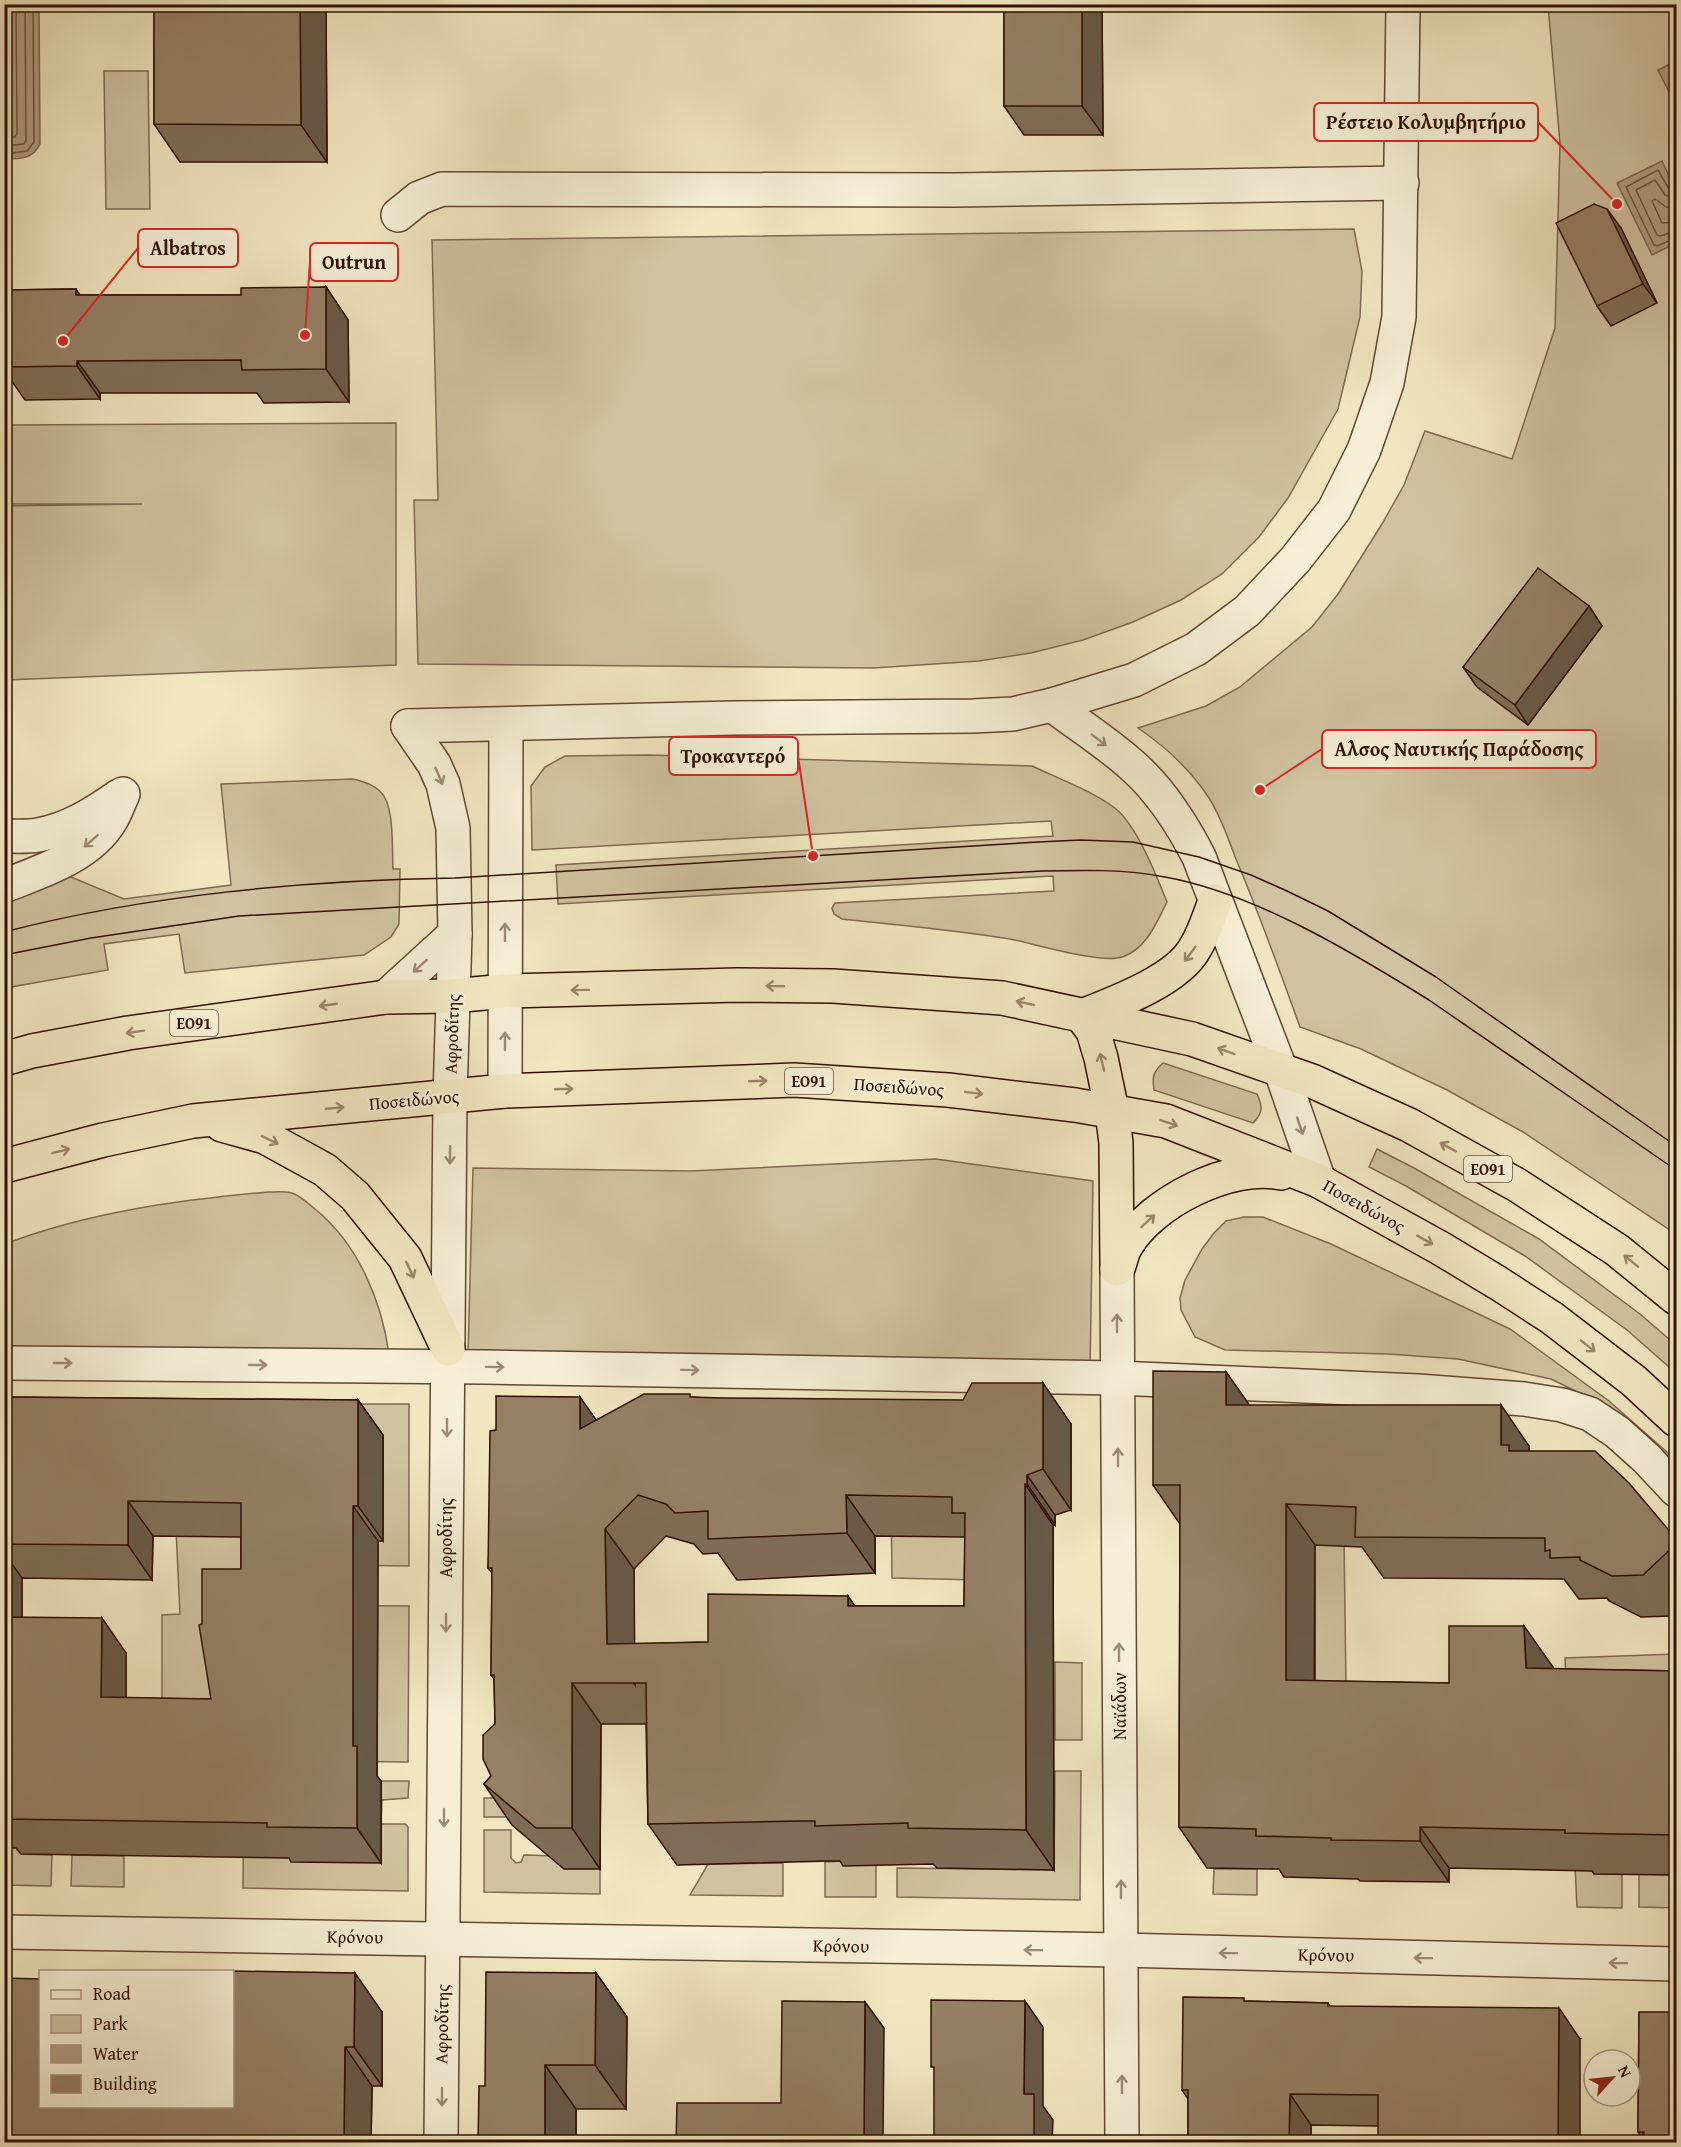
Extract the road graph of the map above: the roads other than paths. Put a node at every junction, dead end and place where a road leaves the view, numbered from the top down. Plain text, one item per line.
1 (1403, 4) edge
2 (1402, 183) junction
3 (398, 215) dead end
4 (1052, 705) junction
5 (506, 725) junction
6 (4, 836) edge
7 (4, 886) edge
8 (1215, 901) junction
9 (455, 934) junction
10 (505, 991) junction
11 (453, 996) junction
12 (386, 997) junction
13 (1082, 1016) junction
14 (4, 1059) edge
15 (1281, 1071) junction
16 (505, 1091) junction
17 (450, 1097) junction
18 (1112, 1111) junction
19 (193, 1121) junction
20 (4, 1166) edge
21 (1319, 1181) junction
22 (1117, 1269) junction
23 (1677, 1298) edge
24 (448, 1358) junction
25 (4, 1363) edge
26 (1117, 1378) junction
27 (1677, 1420) edge
28 (1677, 1490) edge
29 (4, 1932) edge
30 (443, 1939) junction
31 (1120, 1950) junction
32 (1677, 1964) edge
33 (441, 2142) edge
34 (1122, 2142) edge

1 - 2 street
2 - 3 street
2 - 4 street
4 - 5 street
4 -> 8 street
5 -> 9 street, Αφροδίτης
10 -> 5 street
6 -> 7 street
8 -> 13 highway
8 - 15 street
9 - 11 street, Αφροδίτης
9 -> 12 street
10 - 11 highway, ΕΟ91
13 -> 10 highway, ΕΟ91
16 -> 10 street
11 - 12 highway, ΕΟ91
11 - 17 street, Αφροδίτης
12 -> 14 highway, ΕΟ91
15 -> 13 highway, ΕΟ91
18 -> 13 highway
15 -> 21 street
23 -> 15 highway, ΕΟ91
16 - 17 highway, Ποσειδώνος / ΕΟ91
16 -> 18 highway, Ποσειδώνος / ΕΟ91
19 -> 17 highway, Ποσειδώνος / ΕΟ91
17 -> 24 street, Αφροδίτης
18 -> 21 highway, Ποσειδώνος / ΕΟ91
18 - 22 highway
20 -> 19 highway, Ποσειδώνος / ΕΟ91
19 -> 24 highway
22 -> 21 highway
21 -> 27 highway, Ποσειδώνος / ΕΟ91
26 -> 22 street, Ναϊάδων
25 -> 24 street
24 -> 26 street
24 -> 30 street, Αφροδίτης
26 - 28 street
31 -> 26 street, Ναϊάδων
29 - 30 street, Κρόνου
31 -> 30 street, Κρόνου
30 -> 33 street, Αφροδίτης
32 -> 31 street, Κρόνου
34 -> 31 street, Ναϊάδων

